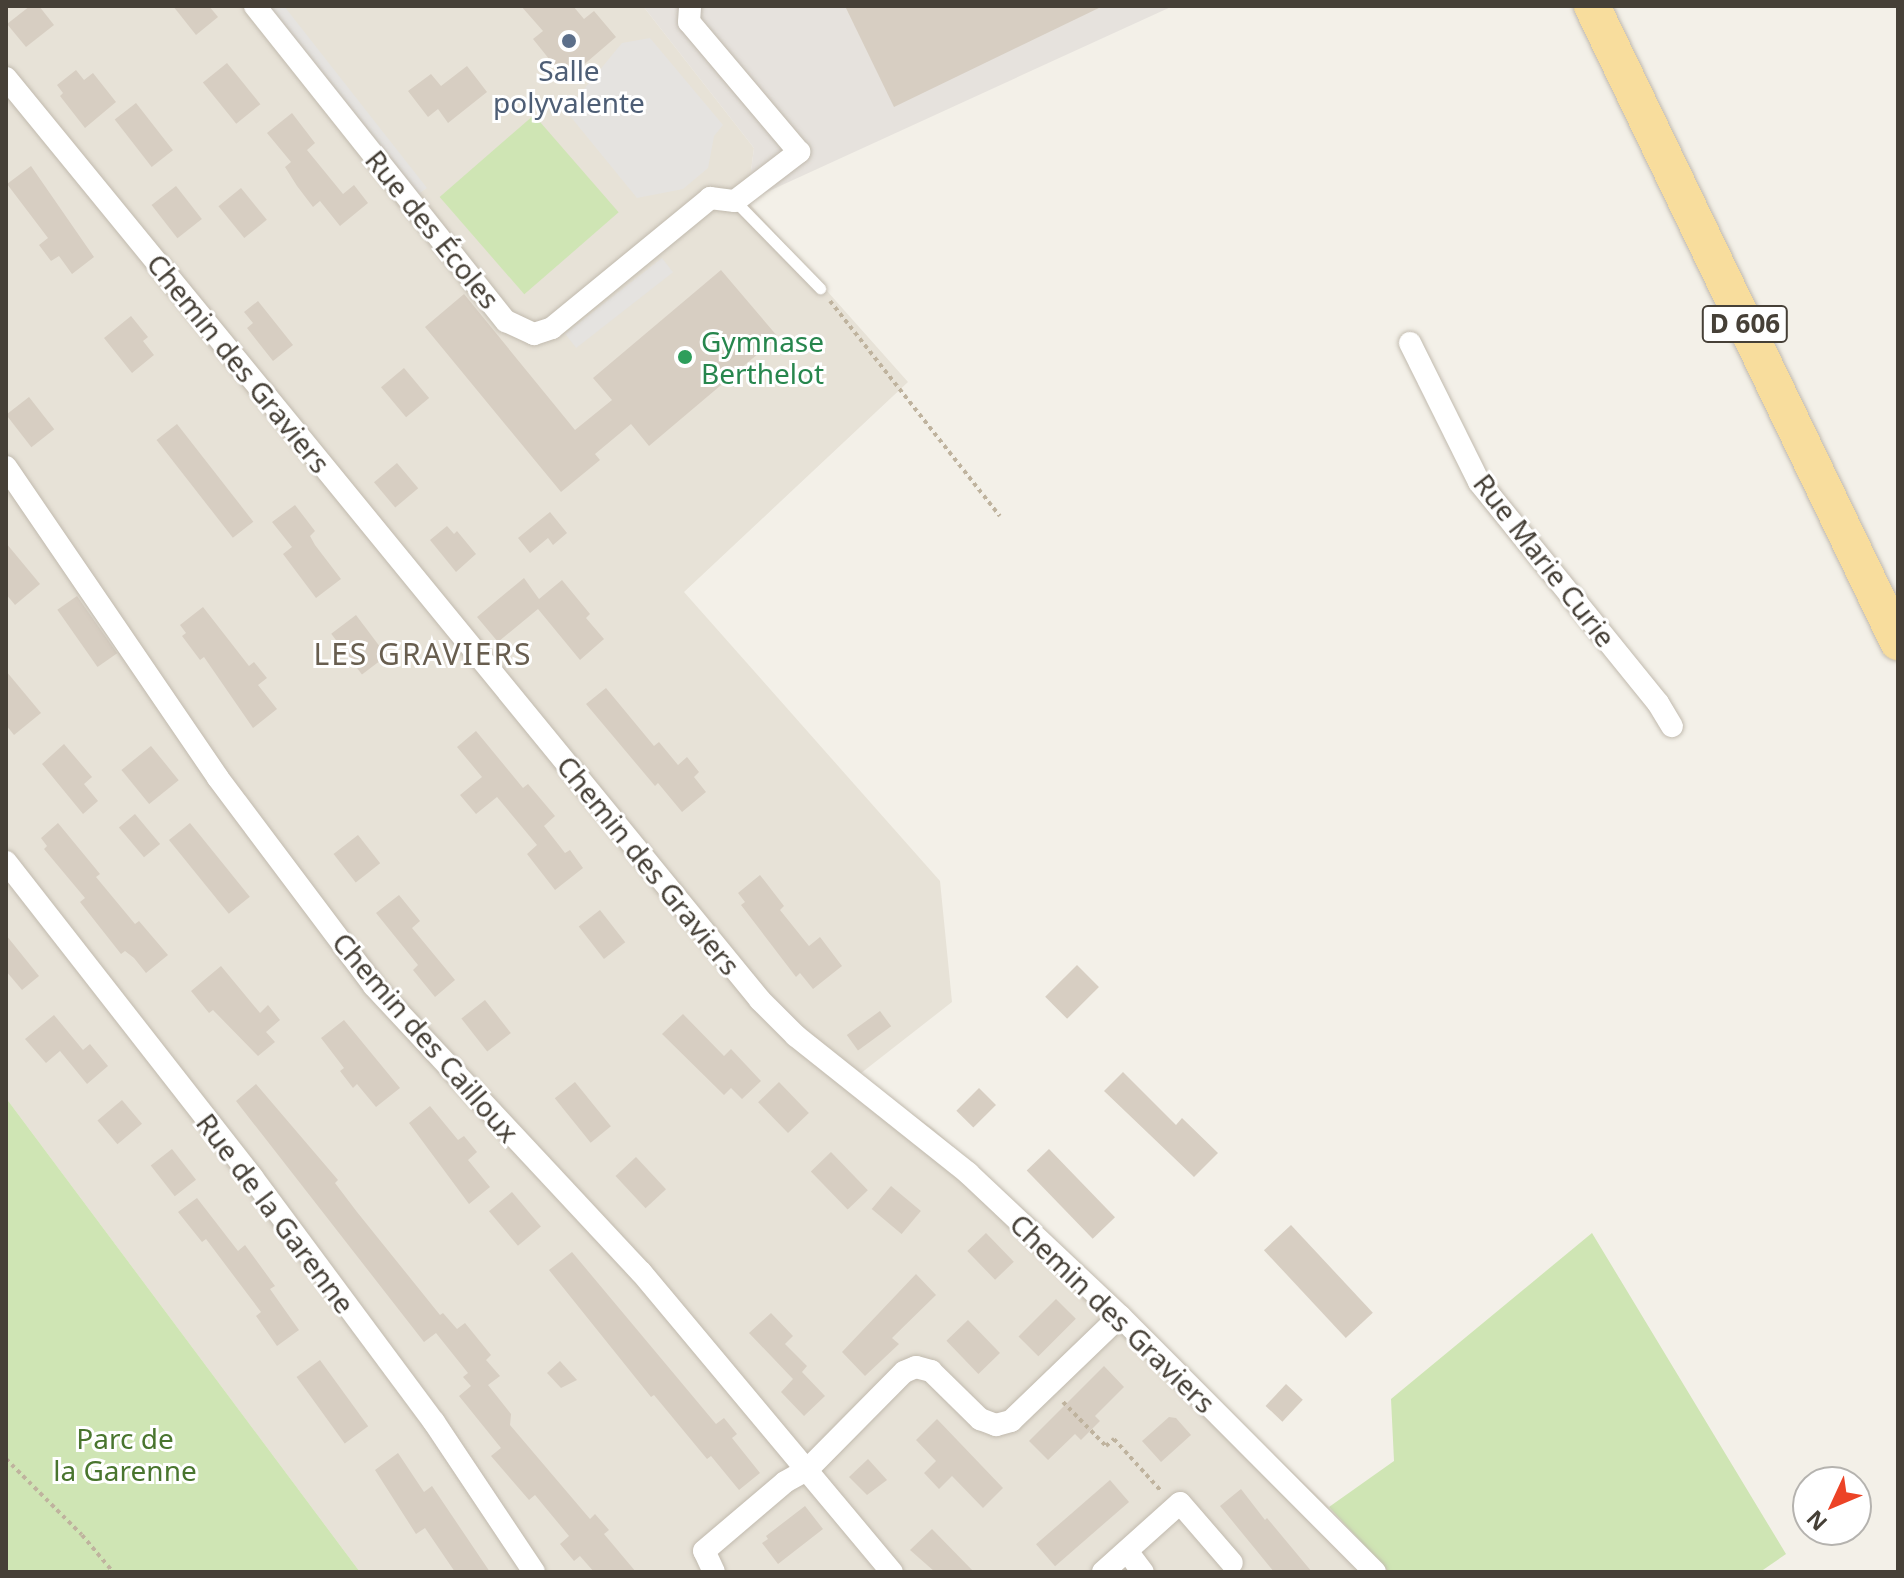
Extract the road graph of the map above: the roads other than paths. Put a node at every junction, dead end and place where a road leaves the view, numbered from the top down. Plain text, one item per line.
1 (255, 6) edge
2 (690, 6) edge
3 (1592, 6) edge
4 (6, 78) edge
5 (735, 201) junction
6 (820, 288) road end
7 (1410, 343) dead end
8 (6, 467) edge
9 (1898, 642) edge
10 (1672, 726) dead end
11 (6, 862) edge
12 (1120, 1316) junction
13 (808, 1469) junction
14 (1127, 1551) junction
15 (1232, 1563) dead end
16 (534, 1572) edge
17 (714, 1572) edge
18 (892, 1572) edge
19 (1103, 1572) edge
20 (1143, 1572) edge
21 (1375, 1572) edge

1 - 5 street, Rue des Écoles
2 - 5 street, Rue des Écoles
3 - 9 main road, D 606
4 - 12 street, Chemin des Graviers
5 - 6 lane
7 - 10 street, Rue Marie Curie
8 - 13 street, Chemin des Cailloux
11 - 16 street, Rue de la Garenne
12 - 13 street
12 - 21 street, Chemin des Graviers
13 - 17 street
13 - 18 street, Chemin des Cailloux
14 - 15 street
14 - 19 street
14 - 20 street

